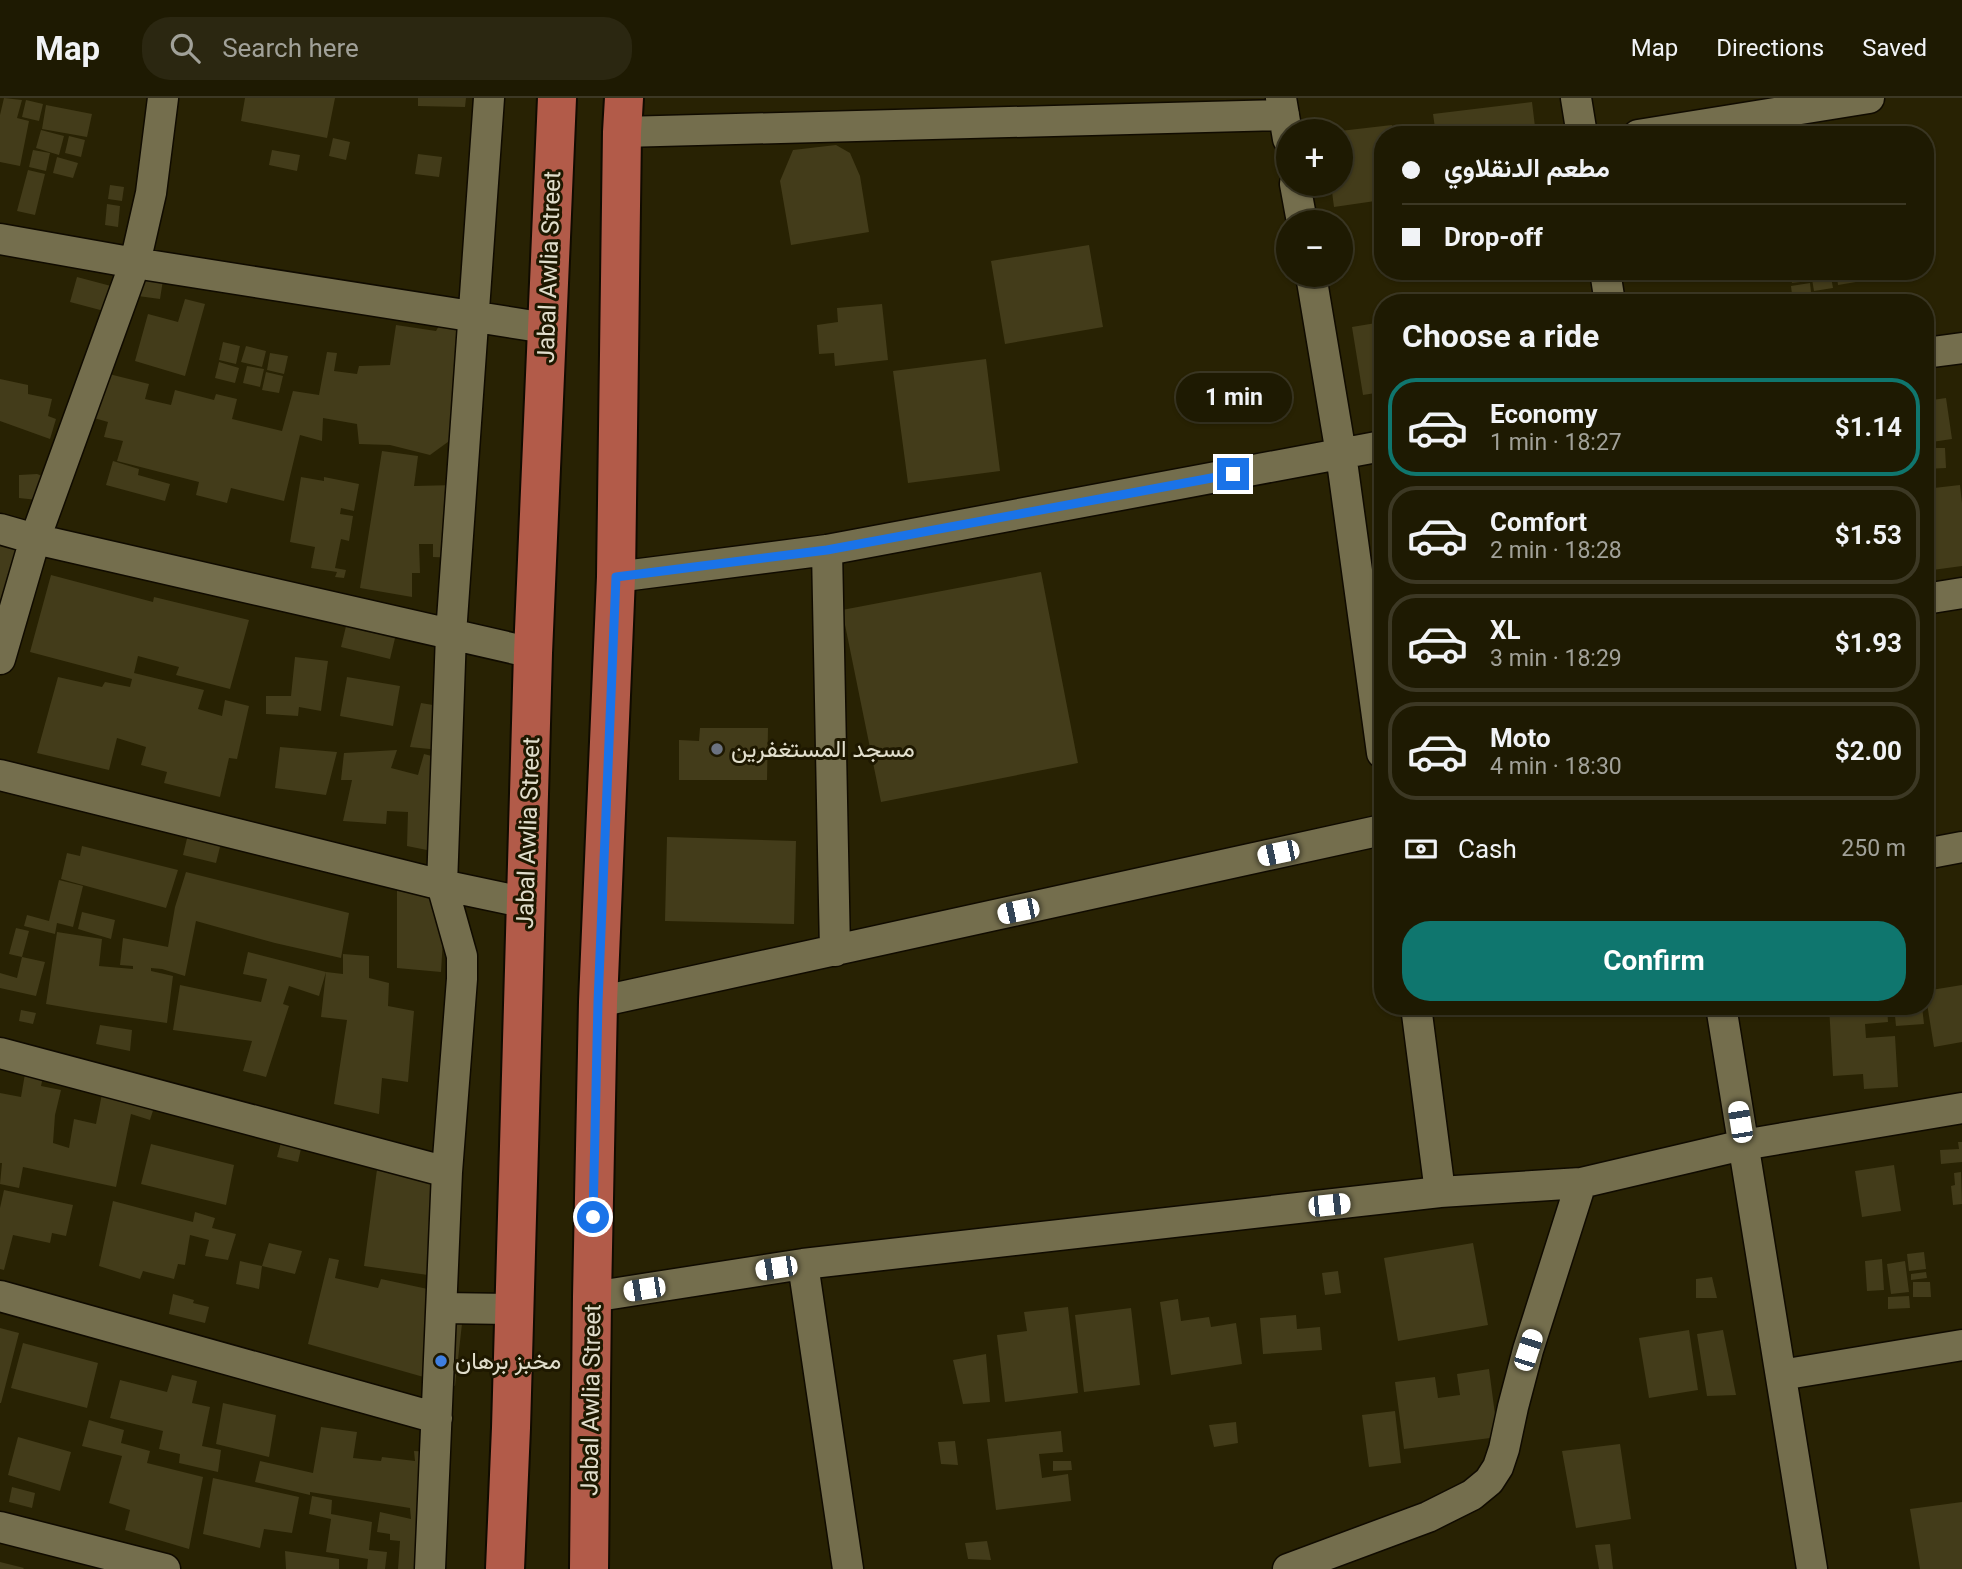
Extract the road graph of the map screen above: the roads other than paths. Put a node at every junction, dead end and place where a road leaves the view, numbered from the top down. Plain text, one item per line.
1 (163, 98) edge
2 (489, 98) edge
3 (556, 98) edge
4 (1576, 98) edge
5 (1869, 98) edge
6 (623, 115) edge
7 (1284, 118) edge
8 (1581, 126) edge
9 (1694, 126) edge
10 (0, 239) edge
11 (135, 262) junction
12 (1313, 287) edge
13 (473, 316) junction
14 (546, 328) junction
15 (1962, 348) edge
16 (1934, 353) edge
17 (1374, 448) edge
18 (1341, 454) junction
19 (0, 529) edge
20 (35, 539) junction
21 (827, 550) junction
22 (616, 577) junction
23 (1962, 593) edge
24 (1934, 598) edge
25 (452, 634) junction
26 (533, 653) junction
27 (0, 659) edge
28 (1374, 694) edge
29 (0, 775) edge
30 (1374, 832) edge
31 (1962, 847) edge
32 (1934, 852) edge
33 (442, 885) junction
34 (527, 903) junction
35 (835, 951) junction
36 (598, 1002) junction
37 (1417, 1015) edge
38 (1722, 1015) edge
39 (0, 1053) edge
40 (1962, 1108) edge
41 (1743, 1145) junction
42 (447, 1172) junction
43 (1581, 1183) junction
44 (1440, 1192) junction
45 (803, 1264) junction
46 (0, 1296) edge
47 (592, 1297) junction
48 (442, 1308) junction
49 (514, 1309) junction
50 (1962, 1345) edge
51 (1781, 1375) junction
52 (437, 1418) junction
53 (0, 1527) edge
54 (165, 1569) edge
55 (430, 1569) edge
56 (505, 1569) edge
57 (589, 1569) edge
58 (848, 1569) edge
59 (1288, 1569) edge
60 (1812, 1569) edge

1 - 11 street
2 - 13 street
3 - 14 main road, Jabal Awlia Street
4 - 8 street
5 - 9 street
6 - 7 street
6 - 22 main road, Jabal Awlia Street
10 - 11 street
11 - 13 street
11 - 20 street
12 - 18 street
13 - 14 street
13 - 25 street
14 - 26 main road, Jabal Awlia Street
15 - 16 street
17 - 18 street
18 - 21 street
18 - 28 street
19 - 20 street
20 - 25 street
20 - 27 street
21 - 22 street
21 - 35 street
22 - 36 main road, Jabal Awlia Street
23 - 24 street
25 - 26 street
25 - 33 street
26 - 34 main road, Jabal Awlia Street
29 - 33 street
30 - 35 street
31 - 32 street
33 - 34 street
33 - 42 street
34 - 49 main road, Jabal Awlia Street
35 - 36 street
36 - 47 main road, Jabal Awlia Street
37 - 44 street
38 - 41 street
39 - 42 street
40 - 41 street
41 - 43 street
41 - 51 street
42 - 48 street
43 - 44 street
43 - 59 street
44 - 45 street
45 - 47 street
45 - 58 street
46 - 52 street
47 - 57 main road, Jabal Awlia Street
48 - 49 street
48 - 52 street
49 - 56 main road, Jabal Awlia Street
50 - 51 street
51 - 60 street
52 - 55 street
53 - 54 street

